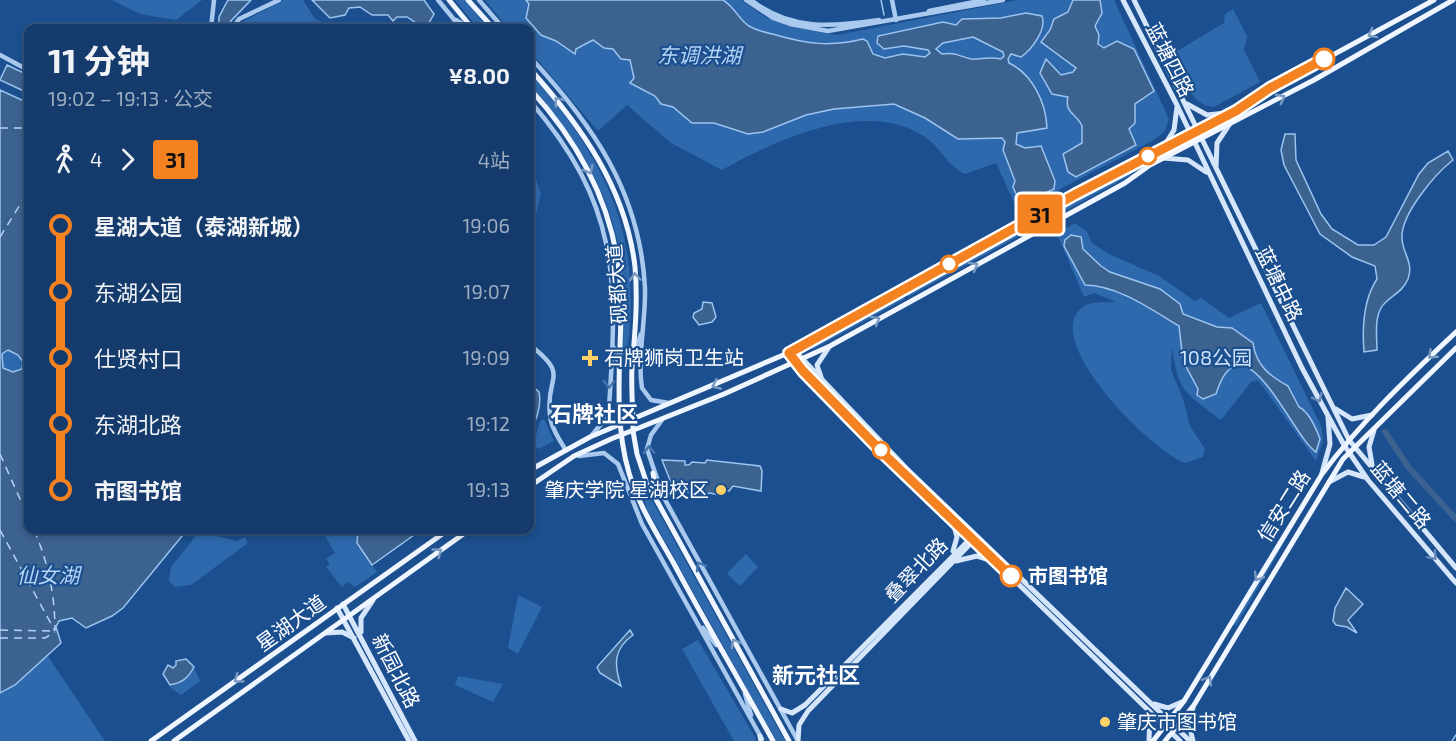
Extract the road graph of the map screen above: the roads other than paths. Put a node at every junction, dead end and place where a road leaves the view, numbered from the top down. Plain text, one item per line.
1 (214, 0) edge
2 (279, 0) edge
3 (438, 0) edge
4 (449, 0) edge
5 (468, 0) edge
6 (479, 0) edge
7 (746, 0) edge
8 (751, 0) edge
9 (894, 0) edge
10 (984, 0) edge
11 (1003, 0) edge
12 (1123, 0) edge
13 (1134, 0) edge
14 (1428, 0) edge
15 (1434, 0) edge
16 (1453, 0) edge
17 (1424, 6) junction
18 (475, 9) junction
19 (449, 15) junction
20 (1407, 15) junction
21 (897, 18) junction
22 (1412, 23) junction
23 (211, 24) edge
24 (236, 24) edge
25 (457, 24) edge
26 (464, 24) edge
27 (468, 24) edge
28 (489, 24) edge
29 (497, 24) edge
30 (500, 24) edge
31 (1147, 27) junction
32 (1138, 32) junction
33 (0, 55) edge
34 (534, 62) edge
35 (24, 68) edge
36 (534, 74) edge
37 (534, 94) edge
38 (1184, 101) junction
39 (1177, 105) junction
40 (534, 106) edge
41 (1236, 111) junction
42 (1229, 125) junction
43 (1198, 131) junction
44 (1190, 134) junction
45 (1201, 139) junction
46 (1194, 142) junction
47 (1163, 147) junction
48 (1146, 157) junction
49 (1163, 158) junction
50 (1150, 165) junction
51 (1216, 170) junction
52 (1209, 175) junction
53 (1242, 219) junction
54 (1233, 224) junction
55 (620, 270) junction
56 (614, 294) junction
57 (643, 326) junction
58 (1456, 332) edge
59 (613, 339) junction
60 (1301, 340) junction
61 (1292, 345) junction
62 (830, 346) junction
63 (534, 348) edge
64 (1456, 348) edge
65 (791, 352) junction
66 (634, 357) junction
67 (798, 361) junction
68 (632, 367) junction
69 (620, 369) junction
70 (1407, 377) junction
71 (1414, 386) junction
72 (824, 389) junction
73 (680, 400) junction
74 (672, 404) junction
75 (1335, 408) junction
76 (686, 410) junction
77 (1372, 415) junction
78 (1327, 416) junction
79 (633, 419) junction
80 (662, 420) junction
81 (1378, 423) junction
82 (620, 424) junction
83 (633, 431) junction
84 (621, 435) junction
85 (590, 437) junction
86 (1349, 440) junction
87 (1344, 445) junction
88 (1354, 447) junction
89 (567, 448) junction
90 (1349, 453) junction
91 (574, 456) junction
92 (534, 468) edge
93 (1374, 471) junction
94 (653, 473) junction
95 (1322, 474) junction
96 (1368, 480) junction
97 (646, 481) junction
98 (534, 483) edge
99 (1326, 484) junction
100 (634, 487) junction
101 (658, 503) junction
102 (952, 519) junction
103 (1293, 519) junction
104 (668, 522) junction
105 (962, 525) junction
106 (1302, 525) junction
107 (654, 527) junction
108 (442, 534) edge
109 (463, 534) edge
110 (974, 538) junction
111 (687, 542) junction
112 (408, 558) junction
113 (952, 560) junction
114 (665, 562) junction
115 (997, 563) junction
116 (1456, 567) edge
117 (416, 568) junction
118 (1456, 583) edge
119 (374, 599) junction
120 (340, 606) junction
121 (350, 615) junction
122 (344, 619) junction
123 (695, 619) junction
124 (304, 632) junction
125 (324, 633) junction
126 (362, 636) junction
127 (355, 638) junction
128 (310, 642) junction
129 (719, 648) junction
130 (1214, 650) junction
131 (1223, 656) junction
132 (371, 663) junction
133 (750, 670) junction
134 (744, 688) junction
135 (772, 694) junction
136 (1184, 701) junction
137 (1150, 702) junction
138 (805, 705) junction
139 (1194, 705) junction
140 (780, 709) junction
141 (1158, 709) junction
142 (808, 711) junction
143 (1150, 713) junction
144 (1170, 721) junction
145 (755, 725) junction
146 (1165, 727) junction
147 (1177, 727) junction
148 (1172, 733) junction
149 (761, 739) edge
150 (1187, 740) edge
151 (152, 741) edge
152 (174, 741) edge
153 (409, 741) edge
154 (415, 741) edge
155 (773, 741) edge
156 (789, 741) edge
157 (798, 741) edge
158 (1151, 741) edge
159 (1166, 741) edge

1 - 23 street
2 - 24 street
3 - 19 street
4 - 27 main road
5 - 18 main road
6 - 30 street
7 - 21 street
8 - 21 street
9 - 21 street
10 - 21 street
11 - 21 street
12 - 32 main road, 蓝塘四路
13 - 31 main road, 蓝塘四路
14 - 17 main road
15 - 17 main road
16 - 22 main road
17 - 20 main road
18 - 28 main road
18 - 29 street
19 - 25 street
19 - 26 street
20 - 22 main road
20 -> 41 main road
42 -> 22 main road
31 - 32 main road
31 - 38 main road, 蓝塘四路
32 - 39 main road, 蓝塘四路
33 - 35 street
34 - 57 street
66 -> 36 main road, 砚都大道
37 -> 55 main road, 砚都大道
38 - 41 main road
38 - 43 main road, 蓝塘四路
39 - 44 main road, 蓝塘四路
39 - 47 main road
40 - 56 street
41 - 43 main road
42 - 45 main road
42 - 51 main road
43 - 44 main road
43 - 45 main road, 蓝塘中路
44 - 46 main road, 蓝塘中路
44 - 47 main road
45 - 46 main road
45 - 51 main road, 蓝塘中路
46 - 49 main road
46 - 52 main road, 蓝塘中路
47 - 48 main road
48 - 50 main road
48 - 65 main road
49 - 50 main road
49 - 52 main road
62 -> 50 main road
51 - 53 main road, 蓝塘中路
52 - 54 main road, 蓝塘中路
53 - 54 main road
53 - 60 main road, 蓝塘中路
54 - 61 main road, 蓝塘中路
55 - 56 street
55 - 69 main road, 砚都大道
56 - 59 street
57 - 66 street
57 - 74 street
58 -> 70 main road, 信安二路
59 - 69 street
59 -> 85 street
60 - 61 main road
60 - 75 main road, 蓝塘中路
61 -> 78 main road, 蓝塘中路
62 - 67 main road
62 - 72 main road
63 - 89 street
64 - 71 main road, 信安二路
65 - 67 main road
65 -> 73 main road
66 - 68 main road, 砚都大道
67 - 72 main road
67 - 76 main road
68 - 69 main road
68 - 79 main road, 砚都大道
69 - 82 main road, 砚都大道
70 - 71 main road
70 - 77 main road, 信安二路
71 - 81 main road, 信安二路
72 - 102 main road
72 - 105 main road
73 - 74 main road
73 - 76 main road
74 - 79 main road
75 - 77 main road
75 - 86 main road, 蓝塘中路
76 - 80 main road
77 - 86 main road, 信安二路
78 - 87 main road, 蓝塘中路
78 - 95 main road
79 - 82 main road
79 - 83 main road, 砚都大道
80 - 83 main road
94 -> 80 street
81 - 88 main road, 信安二路
81 - 93 main road
82 - 84 main road, 砚都大道
82 - 85 main road
83 - 84 main road
83 - 97 main road, 砚都大道
84 - 91 main road
84 - 100 main road, 砚都大道
85 - 89 main road
86 - 87 main road, 信安二路
86 - 88 main road, 蓝塘二路
87 - 90 main road, 蓝塘二路
87 - 95 main road, 信安二路
88 - 90 main road, 信安二路
88 - 93 main road, 蓝塘二路
89 - 91 main road
89 - 92 main road
90 - 96 main road, 蓝塘二路
90 - 99 main road, 信安二路
91 - 98 main road
91 - 114 street
93 - 116 main road, 蓝塘二路
94 - 101 main road
94 - 111 street
95 - 103 main road, 信安二路
96 - 99 main road
96 -> 118 main road, 蓝塘二路
97 - 100 main road
97 - 101 main road, 砚都大道
99 - 106 main road, 信安二路
100 - 107 main road, 砚都大道
101 - 104 main road, 砚都大道
102 - 105 main road
102 - 113 main road
103 - 106 main road
103 -> 130 main road, 信安二路
104 - 111 street
133 -> 104 main road, 砚都大道
105 - 110 main road
106 - 131 main road, 信安二路
107 - 114 street
107 - 129 main road, 砚都大道
108 - 112 main road, 星湖大道
117 -> 109 main road, 星湖大道
110 - 113 main road, 叠翠北路
110 - 115 main road
110 - 137 main road
135 -> 111 street
112 - 117 main road
112 - 120 main road, 星湖大道
113 - 115 main road
113 - 138 main road, 叠翠北路
113 - 142 main road, 叠翠北路
114 - 123 street
115 - 143 main road
117 - 119 main road, 星湖大道
119 - 121 main road, 星湖大道
119 - 126 main road
120 - 121 main road, 新园北路
120 - 122 main road, 新园北路
120 - 124 main road, 星湖大道
121 - 122 main road, 星湖大道
121 - 126 main road, 新园北路
122 - 125 main road, 星湖大道
122 - 127 main road, 新园北路
123 - 129 street
123 - 145 street
124 - 128 main road
124 -> 151 main road, 星湖大道
125 - 127 main road
125 - 128 main road, 星湖大道
126 - 132 main road, 新园北路
127 - 132 main road, 新园北路
128 - 152 main road, 星湖大道
129 - 134 main road, 砚都大道
130 - 131 main road
130 - 136 main road, 信安二路
139 -> 131 main road, 信安二路
132 - 153 main road, 新园北路
132 - 154 main road, 新园北路
133 - 135 street
133 - 156 main road, 砚都大道
134 - 145 street
134 - 155 main road, 砚都大道
135 - 140 street
136 - 137 main road
136 - 144 main road, 信安二路
137 - 141 main road
138 - 140 main road
138 - 142 main road
139 - 147 main road, 信安二路
139 - 150 main road
140 - 157 street
141 - 143 main road
141 - 144 main road
142 - 157 main road, 叠翠北路
143 - 146 main road
143 - 158 main road
144 - 146 main road, 信安二路
144 - 147 main road
145 - 149 street
146 - 148 main road
146 - 158 main road, 信安二路
147 - 148 main road, 信安二路
147 - 150 main road
148 - 150 main road
148 - 159 main road, 信安二路

